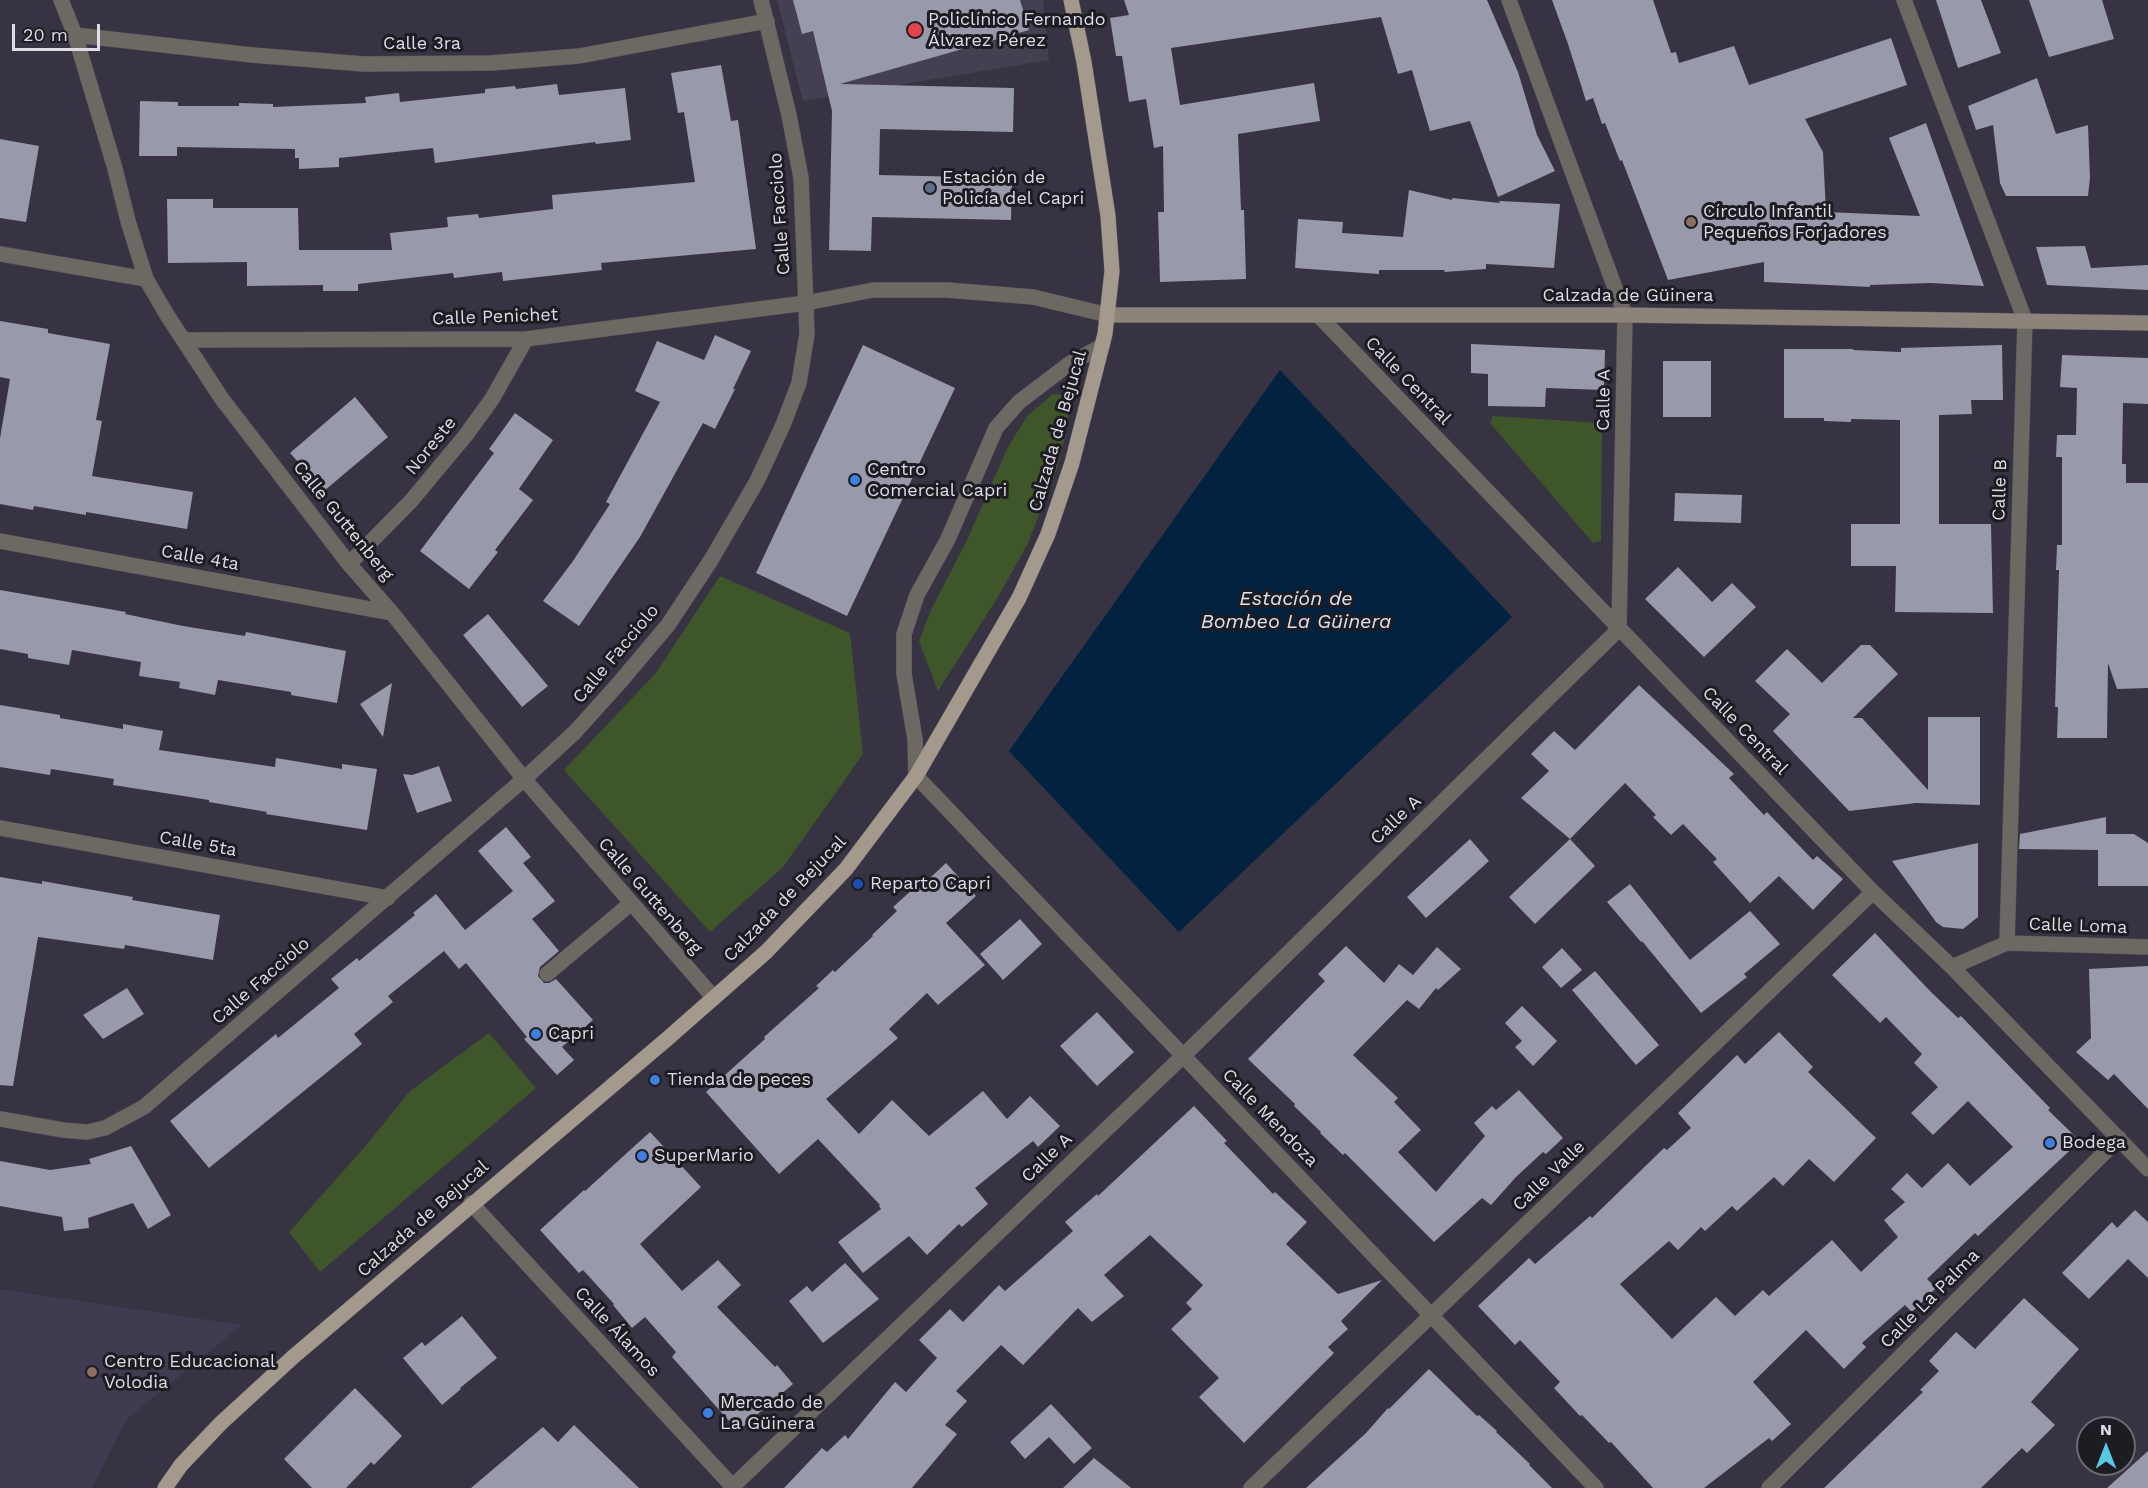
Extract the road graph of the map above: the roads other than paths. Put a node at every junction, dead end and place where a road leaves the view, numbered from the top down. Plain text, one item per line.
1 (61, 0) edge
2 (761, 0) edge
3 (1071, 0) edge
4 (1509, 0) edge
5 (1904, 0) edge
6 (767, 21) junction
7 (75, 35) junction
8 (0, 254) edge
9 (146, 279) junction
10 (806, 303) junction
11 (1108, 315) junction
12 (1625, 315) junction
13 (1319, 316) junction
14 (2025, 320) junction
15 (2148, 323) edge
16 (526, 339) junction
17 (184, 340) junction
18 (1102, 346) junction
19 (0, 541) edge
20 (349, 564) junction
21 (392, 613) junction
22 (1619, 629) junction
23 (916, 776) junction
24 (524, 779) junction
25 (0, 828) edge
26 (1873, 892) junction
27 (388, 897) junction
28 (630, 904) junction
29 (2007, 943) junction
30 (2148, 948) edge
31 (1952, 967) junction
32 (547, 974) dead end
33 (714, 998) junction
34 (1183, 1056) junction
35 (0, 1119) edge
36 (2119, 1138) junction
37 (2148, 1169) edge
38 (471, 1203) junction
39 (1432, 1315) junction
40 (165, 1488) edge
41 (732, 1488) edge
42 (1251, 1488) edge
43 (1596, 1488) edge
44 (1769, 1488) edge

1 - 7 street, Calle Guttenberg
2 - 6 street, Calle Facciolo
3 - 11 main road, Calzada de Bejucal
4 - 12 street, Calle A
5 - 14 street, Calle B
6 - 7 street, Calle 3ra
6 - 10 street, Calle Facciolo
7 - 9 street, Calle Guttenberg
8 - 9 street
9 - 17 street, Calle Guttenberg
10 - 11 street, Calle Penichet
10 - 16 street, Calle Penichet
10 - 24 street, Calle Facciolo
11 - 13 main road, Calzada de Güinera
11 - 18 main road, Calzada de Bejucal
12 - 13 main road, Calzada de Güinera
12 - 14 main road, Calzada de Güinera
12 - 22 street, Calle A
13 - 22 street, Calle Central
14 - 15 main road, Calzada de Güinera
14 - 29 street, Calle B
16 - 17 street, Calle Penichet
16 - 20 street, Noreste
17 - 20 street, Calle Guttenberg
18 - 23 main road, Calzada de Bejucal
18 - 23 street
19 - 21 street, Calle 4ta
20 - 21 street, Calle Guttenberg
21 - 24 street, Calle Guttenberg
22 - 26 street, Calle Central
22 - 34 street, Calle A
23 - 33 main road, Calzada de Bejucal
23 - 34 street, Calle Mendoza
24 - 27 street, Calle Facciolo
24 - 28 street, Calle Guttenberg
25 - 27 street, Calle 5ta
26 - 31 street, Calle Central
26 - 39 street, Calle Valle
27 - 35 street, Calle Facciolo
28 - 32 street
28 - 33 street, Calle Guttenberg
29 - 30 street, Calle Loma
29 - 31 street
31 - 36 street, Calle Central
33 - 38 main road, Calzada de Bejucal
34 - 39 street, Calle Mendoza
34 - 41 street, Calle A
36 - 37 street, Calle Central
36 - 44 street, Calle La Palma
38 - 40 main road, Calzada de Bejucal
38 - 41 street, Calle Álamos
39 - 42 street, Calle Valle
39 - 43 street, Calle Mendoza

